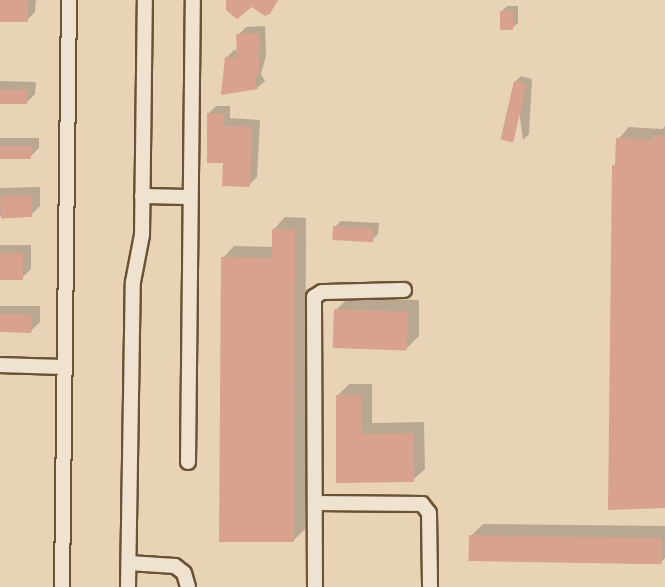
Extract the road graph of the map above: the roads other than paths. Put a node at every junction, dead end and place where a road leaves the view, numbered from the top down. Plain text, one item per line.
1 (69, 0) edge
2 (145, 0) edge
3 (193, 0) edge
4 (142, 196) junction
5 (189, 197) junction
6 (404, 290) dead end
7 (0, 365) edge
8 (64, 367) junction
9 (188, 462) dead end
10 (316, 503) junction
11 (129, 563) junction
12 (62, 587) edge
13 (128, 587) edge
14 (188, 587) edge
15 (315, 587) edge
16 (429, 587) edge

1 - 8 lane
2 - 4 lane
3 - 5 lane
4 - 5 lane
4 - 11 lane
5 - 9 lane
6 - 10 lane
7 - 8 lane
8 - 12 lane
10 - 15 lane
10 - 16 lane
11 - 13 lane
11 - 14 lane

